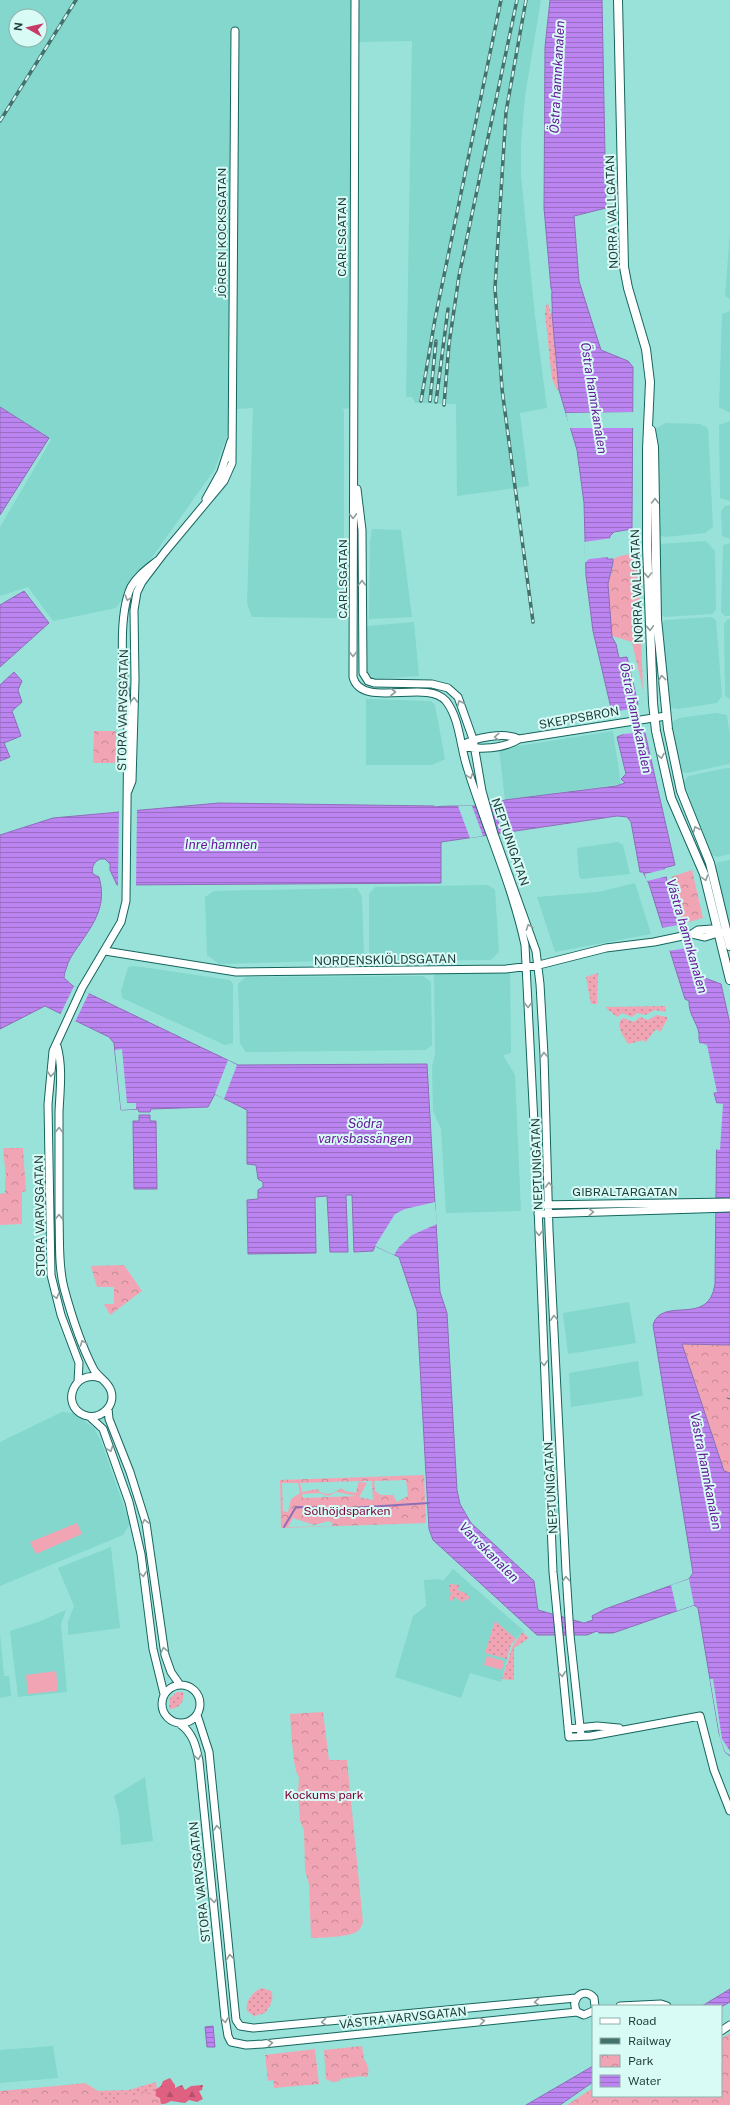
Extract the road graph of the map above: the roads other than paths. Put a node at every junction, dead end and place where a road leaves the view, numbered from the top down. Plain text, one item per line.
1 (355, 0) edge
2 (618, 0) edge
3 (235, 31) dead end
4 (649, 420) junction
5 (232, 435) junction
6 (354, 473) junction
7 (203, 504) junction
8 (157, 561) junction
9 (368, 681) joint
10 (357, 685) joint
11 (666, 716) junction
12 (654, 718) junction
13 (473, 739) junction
14 (519, 739) junction
15 (462, 746) junction
16 (475, 748) junction
17 (128, 794) junction
18 (482, 805) junction
19 (492, 835) junction
20 (718, 933) junction
21 (727, 933) junction
22 (730, 946) edge
23 (105, 951) junction
24 (538, 965) junction
25 (527, 966) junction
26 (730, 980) edge
27 (57, 1046) junction
28 (730, 1202) edge
29 (538, 1205) junction
30 (550, 1205) junction
31 (712, 1206) junction
32 (730, 1208) edge
33 (538, 1214) junction
34 (550, 1214) junction
35 (100, 1378) junction
36 (78, 1382) junction
37 (108, 1408) junction
38 (90, 1416) junction
39 (180, 1685) junction
40 (164, 1694) junction
41 (196, 1716) junction
42 (180, 1724) junction
43 (580, 1728) junction
44 (627, 1728) junction
45 (568, 1729) junction
46 (581, 1736) junction
47 (730, 1811) edge
48 (576, 1998) junction
49 (595, 2005) edge
50 (640, 2005) edge
51 (664, 2005) edge
52 (592, 2011) edge
53 (577, 2012) junction
54 (240, 2026) joint
55 (231, 2042) joint

1 - 6 street, CARLSGATAN
2 - 4 main road, NORRA VALLGATAN
3 - 5 street, JÖRGEN KOCKSGATAN
11 -> 4 main road, NORRA VALLGATAN
4 -> 12 main road, NORRA VALLGATAN
5 - 7 street, JÖRGEN KOCKSGATAN
5 - 7 street, JÖRGEN KOCKSGATAN
9 -> 6 street, CARLSGATAN
6 -> 10 street, CARLSGATAN
7 - 8 street
17 -> 8 street, STORA VARVSGATAN
8 -> 17 street, STORA VARVSGATAN
13 -> 9 street, NEPTUNIGATAN
10 -> 15 street, NEPTUNIGATAN
11 - 12 street, SKEPPSBRON
21 -> 11 main road, NORRA VALLGATAN
12 - 14 street, SKEPPSBRON
12 -> 20 main road, NORRA VALLGATAN
14 -> 13 street, SKEPPSBRON
13 - 15 street, SKEPPSBRON
13 - 16 street, NEPTUNIGATAN
14 - 16 street, SKEPPSBRON
15 - 16 street, SKEPPSBRON
15 -> 18 street, NEPTUNIGATAN
16 - 18 street, NEPTUNIGATAN
17 - 23 street
18 - 19 street, NEPTUNIGATAN
24 -> 19 street, NEPTUNIGATAN
19 - 25 street, NEPTUNIGATAN
20 - 21 street, NORDENSKIÖLDSGATAN
20 - 24 street, NORDENSKIÖLDSGATAN
20 - 26 main road, NORRA VALLGATAN
21 - 22 main road, NORRA VALLGATAN
23 - 25 street, NORDENSKIÖLDSGATAN
23 - 27 street, STORA VARVSGATAN
24 - 25 street, NORDENSKIÖLDSGATAN
30 -> 24 street, NEPTUNIGATAN
25 -> 29 street, NEPTUNIGATAN
35 -> 27 street, STORA VARVSGATAN
27 -> 36 street, STORA VARVSGATAN
28 - 31 street
29 - 30 street, GIBRALTARGATAN
29 - 33 street, NEPTUNIGATAN
30 - 31 street, GIBRALTARGATAN
30 - 34 street, NEPTUNIGATAN
31 - 32 street
34 -> 31 street, GIBRALTARGATAN
33 - 34 street, GIBRALTARGATAN
33 -> 45 street, NEPTUNIGATAN
43 -> 34 street, NEPTUNIGATAN
35 - 36 street
35 - 37 street, STORA VARVSGATAN
36 - 38 street, STORA VARVSGATAN
37 - 38 street
39 -> 37 street, STORA VARVSGATAN
38 -> 40 street, STORA VARVSGATAN
39 - 40 street
39 - 41 street, STORA VARVSGATAN
40 - 42 street, STORA VARVSGATAN
41 - 42 street
54 -> 41 street, STORA VARVSGATAN
42 -> 55 street, STORA VARVSGATAN
43 - 44 street
43 - 45 street
43 - 46 street, NEPTUNIGATAN
44 - 46 street
44 - 47 street
45 - 46 street, NEPTUNIGATAN
48 - 49 street, VÄSTRA VARVSGATAN
48 - 53 street
48 -> 54 street, VÄSTRA VARVSGATAN
50 - 51 street
52 - 53 street, VÄSTRA VARVSGATAN
55 -> 53 street, VÄSTRA VARVSGATAN

